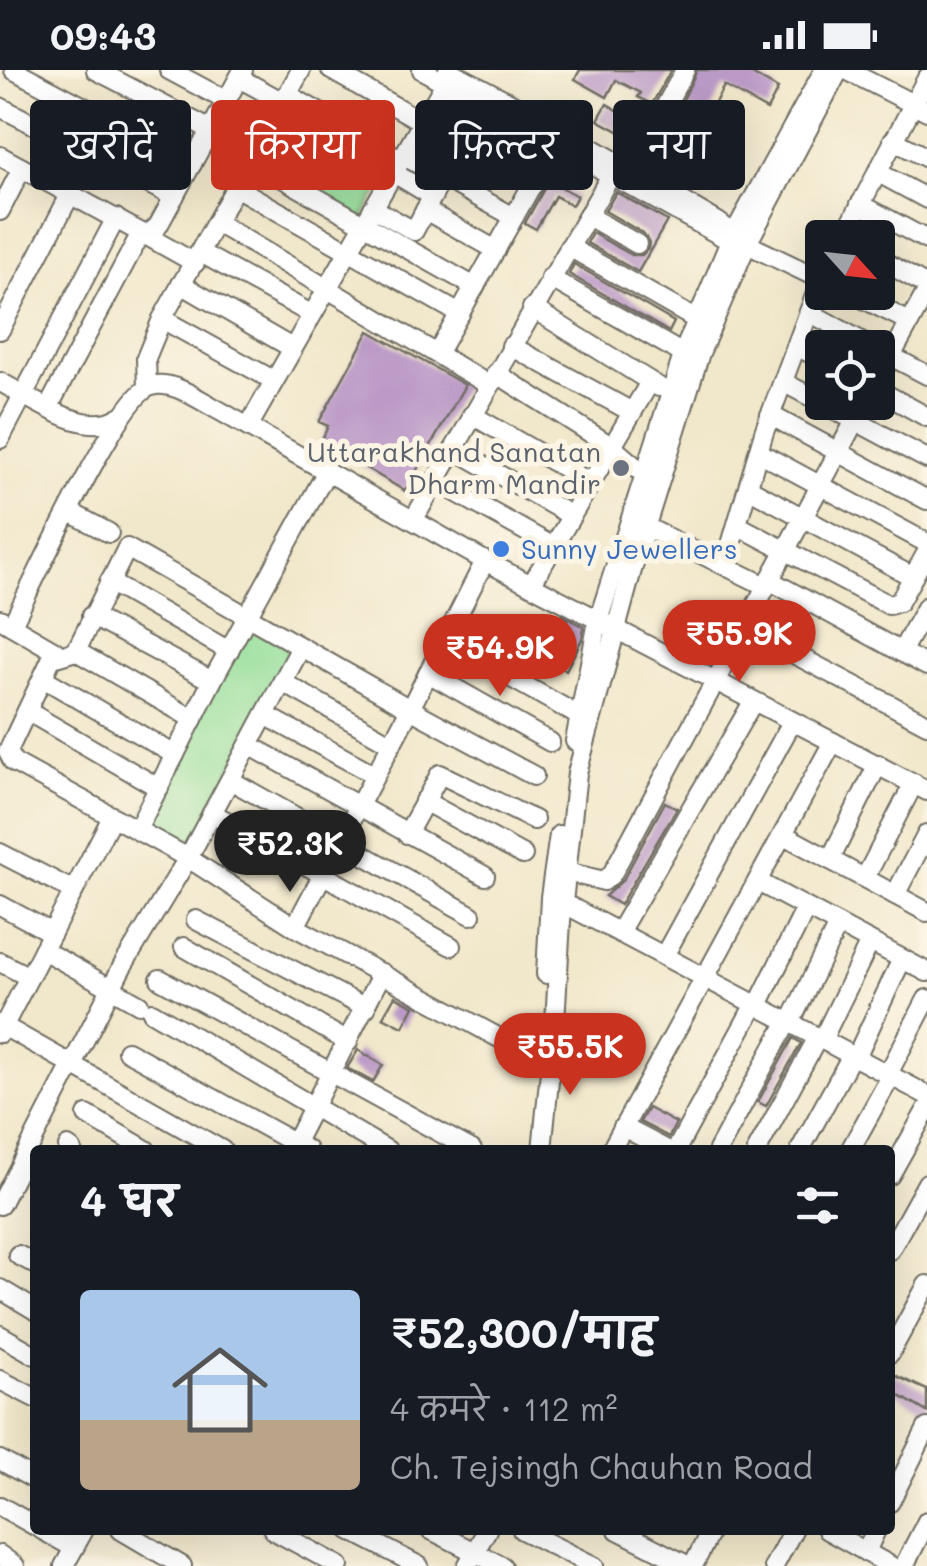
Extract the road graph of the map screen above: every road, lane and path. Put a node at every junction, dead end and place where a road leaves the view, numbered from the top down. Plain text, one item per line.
1 (14, 70) edge
2 (96, 70) edge
3 (168, 70) edge
4 (301, 70) edge
5 (331, 70) edge
6 (422, 70) edge
7 (685, 70) edge
8 (824, 70) edge
9 (843, 70) edge
10 (242, 72) edge
11 (446, 77) edge
12 (927, 78) edge
13 (285, 98) junction
14 (225, 100) edge
15 (228, 100) edge
16 (433, 100) edge
17 (489, 100) edge
18 (669, 100) edge
19 (0, 107) edge
20 (920, 107) edge
21 (415, 119) edge
22 (211, 130) joint
23 (415, 133) edge
24 (894, 140) junction
25 (0, 156) edge
26 (927, 158) edge
27 (399, 162) junction
28 (593, 162) edge
29 (192, 164) junction
30 (415, 167) edge
31 (22, 168) junction
32 (877, 172) junction
33 (611, 175) junction
34 (236, 190) edge
35 (240, 190) edge
36 (301, 190) edge
37 (436, 190) edge
38 (466, 190) edge
39 (529, 190) edge
40 (658, 190) edge
41 (72, 193) junction
42 (174, 197) junction
43 (927, 199) edge
44 (428, 203) junction
45 (860, 204) junction
46 (373, 208) junction
47 (0, 211) edge
48 (588, 216) junction
49 (514, 217) junction
50 (116, 218) junction
51 (852, 220) edge
52 (218, 222) junction
53 (362, 226) junction
54 (414, 230) junction
55 (144, 235) junction
56 (927, 240) edge
57 (739, 242) junction
58 (637, 244) dead end
59 (569, 246) junction
60 (404, 248) junction
61 (496, 250) junction
62 (348, 252) junction
63 (198, 258) junction
64 (895, 268) edge
65 (805, 271) edge
66 (550, 278) junction
67 (181, 284) junction
68 (475, 286) junction
69 (927, 288) edge
70 (327, 289) junction
71 (532, 308) junction
72 (886, 310) edge
73 (809, 312) joint
74 (311, 314) junction
75 (460, 314) junction
76 (162, 319) junction
77 (696, 320) junction
78 (910, 322) junction
79 (0, 330) edge
80 (842, 330) edge
81 (895, 337) edge
82 (511, 346) junction
83 (797, 346) junction
84 (292, 348) junction
85 (805, 350) edge
86 (437, 354) junction
87 (683, 354) junction
88 (895, 358) edge
89 (927, 375) edge
90 (492, 379) junction
91 (273, 380) junction
92 (0, 382) edge
93 (650, 382) junction
94 (783, 382) junction
95 (148, 387) junction
96 (805, 393) edge
97 (24, 394) junction
98 (670, 394) junction
99 (895, 399) edge
100 (49, 406) junction
101 (632, 412) junction
102 (472, 415) junction
103 (770, 415) junction
104 (120, 416) junction
105 (927, 417) edge
106 (856, 420) joint
107 (248, 427) junction
108 (0, 439) edge
109 (610, 446) junction
110 (454, 449) junction
111 (758, 452) junction
112 (838, 453) junction
113 (927, 460) edge
114 (327, 471) junction
115 (644, 475) junction
116 (436, 481) junction
117 (589, 482) junction
118 (820, 486) junction
119 (748, 488) junction
120 (927, 500) edge
121 (70, 512) junction
122 (570, 514) junction
123 (802, 518) junction
124 (414, 519) junction
125 (638, 523) junction
126 (737, 525) junction
127 (109, 533) dead end
128 (927, 542) edge
129 (552, 546) junction
130 (784, 551) junction
131 (927, 552) edge
132 (485, 561) junction
133 (725, 565) junction
134 (912, 577) junction
135 (109, 582) junction
136 (768, 583) junction
137 (531, 584) junction
138 (927, 606) edge
139 (91, 616) junction
140 (247, 616) junction
141 (6, 622) edge
142 (606, 625) junction
143 (743, 627) junction
144 (444, 640) junction
145 (300, 648) junction
146 (76, 651) junction
147 (229, 651) junction
148 (901, 652) junction
149 (53, 658) junction
150 (927, 666) edge
151 (428, 673) junction
152 (43, 678) junction
153 (212, 681) junction
154 (714, 681) junction
155 (282, 682) junction
156 (754, 702) junction
157 (410, 709) junction
158 (27, 711) junction
159 (265, 715) junction
160 (579, 716) junction
161 (193, 719) junction
162 (792, 722) junction
163 (927, 724) edge
164 (550, 742) dead end
165 (833, 742) junction
166 (392, 744) junction
167 (248, 745) junction
168 (175, 754) junction
169 (878, 764) junction
170 (375, 775) junction
171 (534, 776) dead end
172 (230, 780) junction
173 (920, 787) edge
174 (159, 788) junction
175 (424, 801) junction
176 (358, 806) junction
177 (212, 813) junction
178 (112, 816) junction
179 (534, 820) dead end
180 (137, 830) junction
181 (407, 834) junction
182 (927, 834) edge
183 (784, 835) junction
184 (338, 842) junction
185 (0, 853) edge
186 (522, 855) dead end
187 (188, 858) junction
188 (830, 860) junction
189 (566, 872) junction
190 (321, 874) junction
191 (485, 876) dead end
192 (864, 878) junction
193 (758, 882) junction
194 (74, 890) junction
195 (895, 894) junction
196 (563, 903) junction
197 (0, 905) edge
198 (806, 908) junction
199 (927, 912) edge
200 (471, 915) dead end
201 (196, 920) dead end
202 (838, 925) junction
203 (294, 927) junction
204 (618, 932) junction
205 (48, 941) junction
206 (870, 942) junction
207 (451, 946) dead end
208 (184, 948) dead end
209 (664, 956) junction
210 (902, 959) junction
211 (0, 962) edge
212 (927, 972) edge
213 (382, 974) junction
214 (29, 977) junction
215 (706, 978) junction
216 (160, 979) dead end
217 (112, 989) junction
218 (927, 999) edge
219 (756, 1005) junction
220 (366, 1008) junction
221 (789, 1022) junction
222 (1, 1028) edge
223 (820, 1038) junction
224 (348, 1042) junction
225 (127, 1051) dead end
226 (551, 1052) junction
227 (854, 1056) junction
228 (74, 1064) junction
229 (332, 1073) junction
230 (890, 1075) junction
231 (925, 1093) edge
232 (314, 1107) junction
233 (87, 1116) dead end
234 (623, 1128) junction
235 (31, 1145) edge
236 (137, 1145) edge
237 (213, 1145) edge
238 (292, 1145) edge
239 (298, 1145) edge
240 (379, 1145) edge
241 (463, 1145) edge
242 (542, 1145) edge
243 (614, 1145) edge
244 (657, 1145) edge
245 (679, 1145) edge
246 (721, 1145) edge
247 (759, 1145) edge
248 (803, 1145) edge
249 (853, 1145) edge
250 (30, 1148) edge
251 (895, 1163) edge
252 (927, 1183) edge
253 (0, 1205) edge
254 (895, 1241) edge
255 (18, 1255) dead end
256 (30, 1261) edge
257 (927, 1286) edge
258 (0, 1289) edge
259 (30, 1307) edge
260 (0, 1335) edge
261 (895, 1344) edge
262 (30, 1352) edge
263 (0, 1380) edge
264 (30, 1395) edge
265 (927, 1428) edge
266 (0, 1460) edge
267 (30, 1477) edge
268 (895, 1492) edge
269 (0, 1506) edge
270 (927, 1521) edge
271 (30, 1523) edge
272 (51, 1535) edge
273 (81, 1535) edge
274 (129, 1535) edge
275 (282, 1535) edge
276 (360, 1535) edge
277 (438, 1535) edge
278 (483, 1535) edge
279 (532, 1535) edge
280 (628, 1535) edge
281 (707, 1535) edge
282 (790, 1535) edge
283 (837, 1535) edge
284 (874, 1535) edge
285 (74, 1548) junction
286 (866, 1552) junction
287 (0, 1555) edge
288 (471, 1559) edge
289 (15, 1566) edge
290 (64, 1566) edge
291 (182, 1566) edge
292 (340, 1566) edge
293 (419, 1566) edge
294 (502, 1566) edge
295 (594, 1566) edge
296 (691, 1566) edge
297 (774, 1566) edge
298 (892, 1566) edge
299 (904, 1566) edge

1 - 29 street
2 - 22 street
3 - 14 street
4 - 13 street
5 - 21 street
6 - 11 street
7 - 18 street
8 - 57 street
9 - 20 street
9 - 57 street
10 - 13 street
10 - 15 street
11 - 16 street
11 - 17 street
12 - 20 street
13 - 27 street
19 - 42 street
20 - 24 street
22 - 29 street
23 - 27 street
24 - 26 street
24 - 32 street
25 - 31 street
27 - 30 street
27 - 44 street
27 - 46 street
28 - 33 street
29 - 42 street
31 - 41 street
31 - 47 street
32 - 43 street
32 - 45 street
33 - 48 street
33 - 57 street
34 - 52 street
35 - 62 street
36 - 53 street
37 - 44 street
38 - 49 street
39 - 49 street
40 - 57 street
41 - 50 street
41 - 79 street
42 - 55 street
44 - 54 street
44 - 61 street
45 - 51 street
45 - 56 street
46 - 53 street
46 - 54 street
48 - 58 street
48 - 59 street
49 - 61 street
50 - 55 street
50 - 97 street
52 - 63 street
52 - 70 street
53 - 60 street
53 - 62 street
54 - 60 street
55 - 63 street
55 - 100 street
57 - 65 street
57 - 77 street
57 - 125 street
59 - 66 street
59 - 77 street
60 - 68 street
61 - 68 street
62 - 70 street
62 - 75 street
63 - 67 street
63 - 74 street
64 - 69 street
66 - 71 street
66 - 87 street
67 - 76 street
67 - 84 street
68 - 75 street
69 - 78 street
70 - 74 street
70 - 86 street
71 - 82 street
71 - 93 street
72 - 78 street
73 - 80 street
73 - 83 street
74 - 84 street
75 - 86 street
76 - 91 street
76 - 95 street
77 - 87 street
78 - 81 street
82 - 90 street
82 - 101 street
83 - 85 street
83 - 94 street
84 - 91 street
86 - 90 street
87 - 98 street
88 - 89 street
90 - 102 street
90 - 109 street
91 - 107 street
92 - 97 street
93 - 98 street
93 - 101 street
94 - 96 street
94 - 103 street
95 - 104 street
95 - 107 street
97 - 100 street
97 - 108 street
98 - 115 street
99 - 105 street
100 - 104 street
101 - 109 street
102 - 110 street
102 - 117 street
103 - 111 street
103 - 112 street
104 - 121 street
106 - 112 street
106 - 113 street
107 - 114 street
109 - 115 street
109 - 117 street
110 - 116 street
110 - 122 street
111 - 118 street
111 - 119 street
112 - 118 street
112 - 120 street
114 - 124 street
114 - 140 street
115 - 125 street
116 - 124 street
116 - 129 street
117 - 122 street
118 - 123 street
118 - 128 street
119 - 123 street
119 - 126 street
121 - 127 street
121 - 141 street
122 - 129 street
123 - 130 street
123 - 134 street
124 - 132 street
125 - 133 street
125 - 142 street
126 - 130 street
126 - 133 street
129 - 137 street
130 - 134 street
130 - 136 street
131 - 134 street
132 - 137 street
132 - 144 street
133 - 136 street
135 - 139 street
135 - 140 street
135 - 147 street
136 - 143 street
136 - 148 street
137 - 142 street
138 - 148 street
139 - 146 street
139 - 153 street
140 - 145 street
140 - 147 street
141 - 149 street
142 - 154 street
142 - 160 street
142 - 189 street
143 - 154 street
143 - 163 street
144 - 151 street
144 - 160 street
145 - 155 street
145 - 157 street
146 - 149 street
146 - 161 street
147 - 153 street
148 - 150 street
149 - 152 street
151 - 157 street
151 - 164 street
152 - 158 street
152 - 168 street
153 - 161 street
154 - 156 street
154 - 189 street
155 - 159 street
155 - 166 street
156 - 162 street
156 - 204 street
157 - 166 street
157 - 171 street
158 - 174 street
158 - 178 street
159 - 167 street
159 - 170 street
160 - 226 street
161 - 168 street
162 - 165 street
162 - 209 street
165 - 169 street
165 - 183 street
166 - 170 street
167 - 172 street
167 - 176 street
168 - 174 street
169 - 173 street
169 - 188 street
170 - 176 street
172 - 177 street
172 - 184 street
173 - 192 street
174 - 180 street
175 - 179 street
175 - 181 street
175 - 186 street
176 - 181 street
176 - 184 street
177 - 187 street
177 - 190 street
178 - 180 street
178 - 194 street
180 - 187 street
181 - 191 street
182 - 195 street
183 - 188 street
183 - 193 street
184 - 190 street
184 - 200 street
185 - 194 street
187 - 203 street
187 - 217 street
188 - 192 street
189 - 196 street
190 - 203 street
190 - 207 street
192 - 195 street
193 - 198 street
193 - 215 street
194 - 205 street
195 - 199 street
196 - 204 street
196 - 226 street
197 - 205 street
198 - 202 street
198 - 219 street
201 - 220 street
202 - 206 street
202 - 221 street
203 - 213 street
204 - 209 street
205 - 214 street
205 - 217 street
206 - 210 street
206 - 223 street
208 - 224 street
209 - 215 street
210 - 212 street
210 - 227 street
211 - 214 street
213 - 220 street
213 - 226 street
214 - 222 street
215 - 219 street
215 - 234 street
216 - 229 street
217 - 228 street
217 - 232 street
218 - 230 street
219 - 221 street
219 - 245 street
220 - 224 street
221 - 223 street
221 - 246 street
222 - 228 street
223 - 227 street
223 - 247 street
224 - 229 street
225 - 238 street
226 - 242 street
227 - 230 street
227 - 248 street
228 - 235 street
228 - 237 street
229 - 232 street
229 - 241 street
230 - 231 street
230 - 249 street
231 - 251 street
232 - 239 street
232 - 240 street
233 - 236 street
234 - 243 street
234 - 244 street
250 - 253 street
252 - 254 street
255 - 256 street
257 - 261 street
258 - 259 street
260 - 262 street
263 - 264 street
265 - 268 street
266 - 267 street
269 - 271 street
270 - 299 street
272 - 285 street
273 - 285 street
274 - 291 street
275 - 292 street
276 - 293 street
277 - 288 street
278 - 288 street
279 - 295 street
280 - 296 street
281 - 296 street
282 - 297 street
283 - 286 street
284 - 286 street
285 - 290 street
286 - 298 street
287 - 289 street
288 - 294 street

